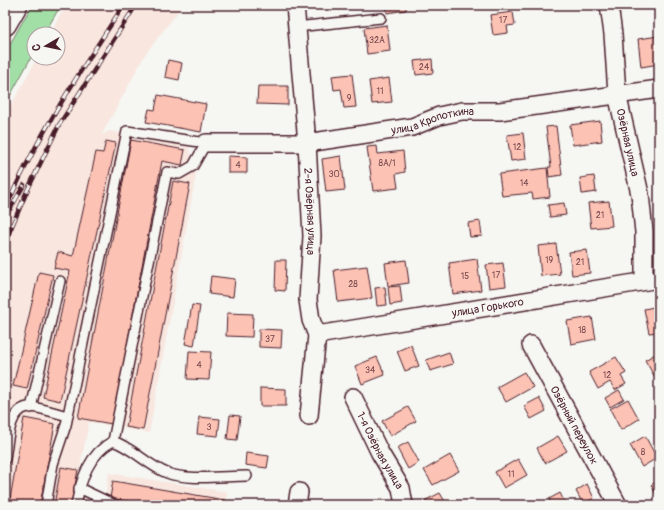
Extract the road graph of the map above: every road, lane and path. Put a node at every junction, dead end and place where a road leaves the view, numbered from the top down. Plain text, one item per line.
1 (16, 5) edge
2 (295, 5) edge
3 (609, 5) edge
4 (381, 18) dead end
5 (5, 24) edge
6 (296, 27) junction
7 (659, 89) edge
8 (617, 94) junction
9 (206, 143) junction
10 (307, 143) junction
11 (652, 280) edge
12 (60, 281) dead end
13 (317, 335) junction
14 (532, 345) dead end
15 (353, 397) dead end
16 (32, 408) junction
17 (68, 416) junction
18 (309, 416) dead end
19 (113, 441) junction
20 (5, 459) edge
21 (247, 476) dead end
22 (79, 488) junction
23 (46, 505) edge
24 (76, 505) edge
25 (115, 505) edge
26 (404, 505) edge
27 (618, 505) edge

1 - 5 main road
2 - 6 street, 2-я Озёрная улица
3 - 8 street, Озёрная улица
4 - 6 lane
6 - 10 street, 2-я Озёрная улица
7 - 8 street, улица Кропоткина
8 - 10 street, улица Кропоткина
8 - 11 street, Озёрная улица
9 - 10 street, улица Кропоткина
9 - 17 lane
9 - 19 lane
10 - 13 street, 2-я Озёрная улица
11 - 13 street, улица Горького
12 - 16 lane
13 - 18 street, 2-я Озёрная улица
14 - 27 street, Озёрный переулок
15 - 26 street, 1-я Озёрная улица
16 - 17 lane
16 - 20 lane
17 - 23 lane
19 - 21 lane
19 - 22 lane
22 - 24 lane
22 - 25 lane

